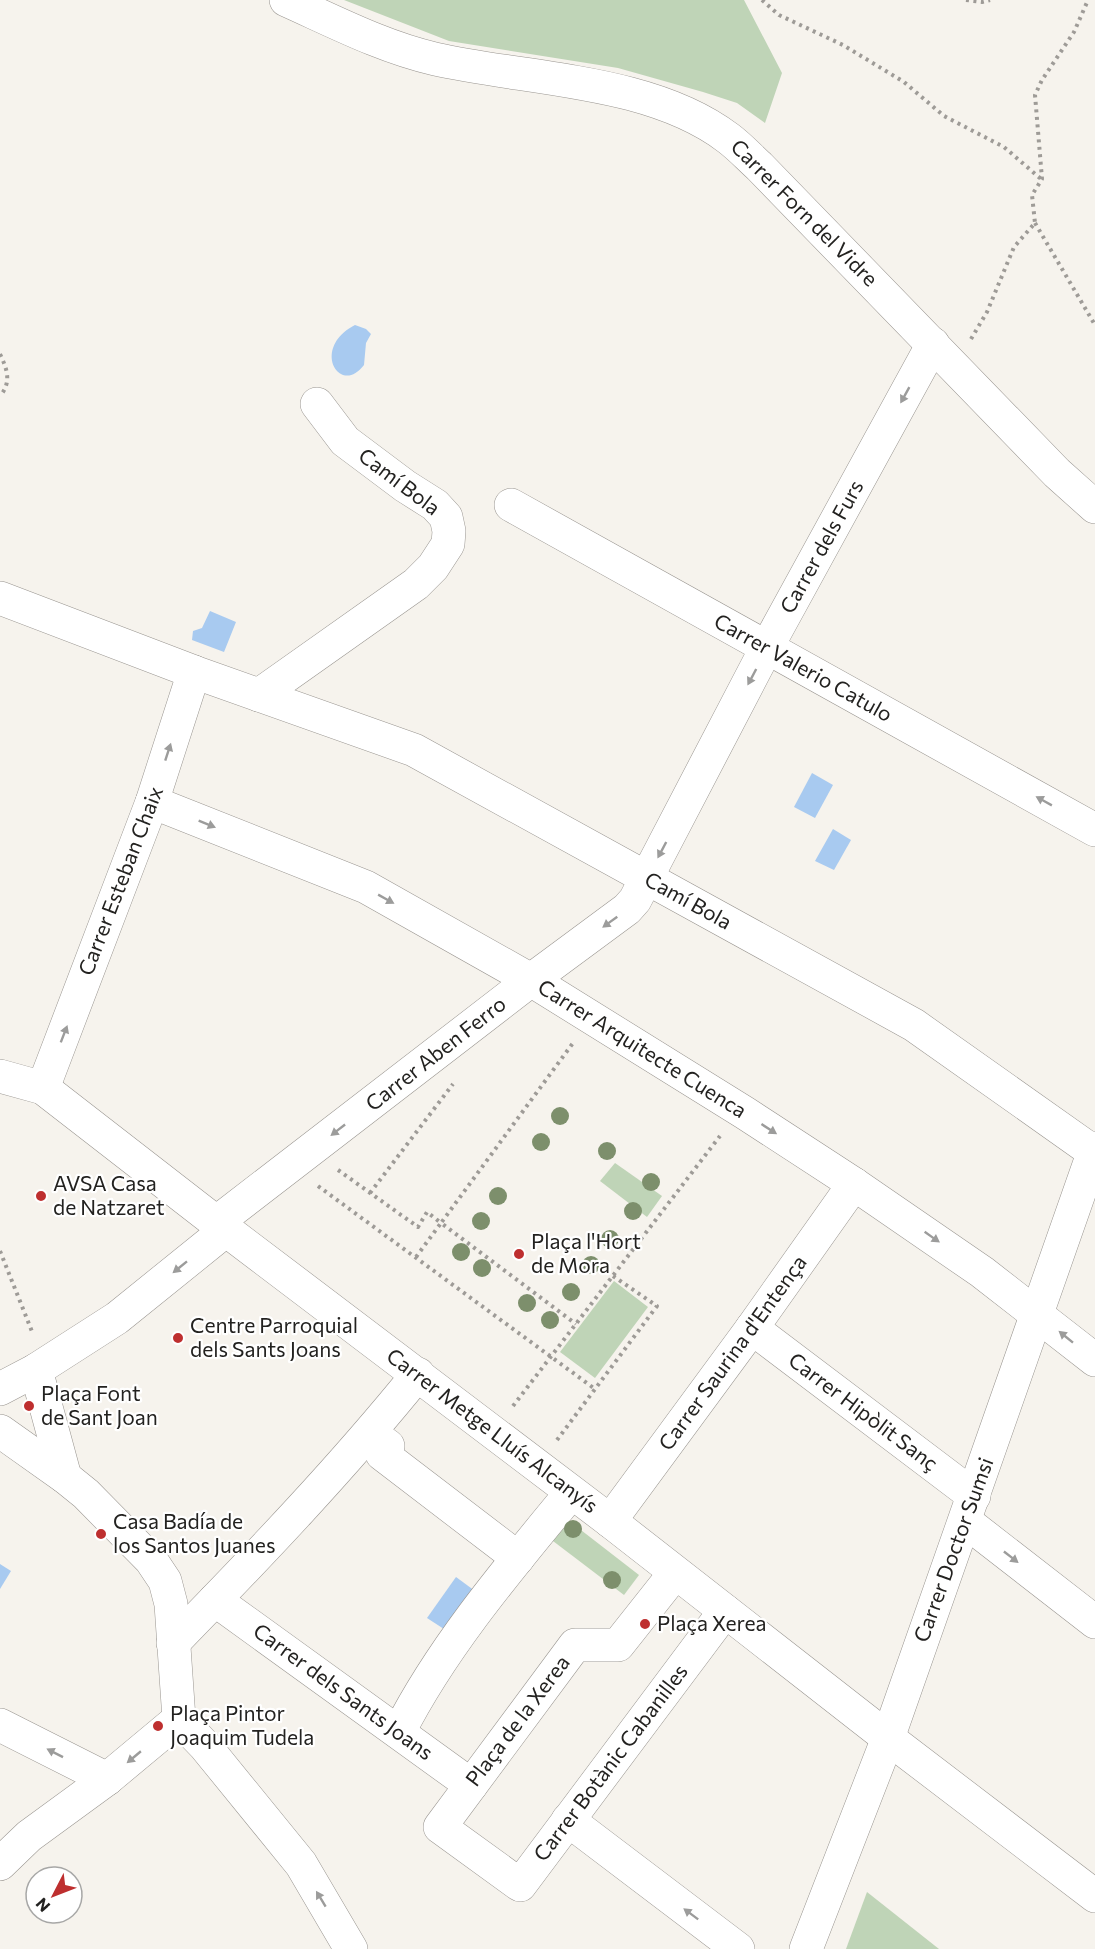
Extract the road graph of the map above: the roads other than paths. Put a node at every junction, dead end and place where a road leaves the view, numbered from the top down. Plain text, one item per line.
1 (286, 0) edge
2 (944, 355) junction
3 (317, 404) dead end
4 (511, 505) dead end
5 (1095, 507) edge
6 (0, 598) edge
7 (767, 647) junction
8 (194, 672) junction
9 (259, 695) junction
10 (152, 802) junction
11 (1095, 830) edge
12 (646, 878) junction
13 (531, 980) junction
14 (0, 1076) edge
15 (43, 1088) junction
16 (1095, 1151) edge
17 (854, 1184) junction
18 (222, 1226) junction
19 (1036, 1313) junction
20 (752, 1328) junction
21 (1095, 1360) edge
22 (36, 1370) junction
23 (418, 1374) junction
24 (0, 1389) edge
25 (0, 1431) edge
26 (370, 1433) junction
27 (65, 1477) junction
28 (572, 1493) junction
29 (970, 1508) junction
30 (610, 1521) junction
31 (518, 1558) junction
32 (675, 1573) junction
33 (214, 1600) junction
34 (725, 1611) junction
35 (1095, 1622) edge
36 (173, 1643) junction
37 (179, 1719) junction
38 (0, 1725) edge
39 (399, 1732) junction
40 (888, 1738) junction
41 (107, 1779) junction
42 (471, 1785) junction
43 (568, 1820) junction
44 (0, 1864) edge
45 (520, 1885) joint
46 (1095, 1896) edge
47 (351, 1949) edge
48 (738, 1949) edge
49 (806, 1949) edge

1 - 2 street, Carrer Forn del Vidre
2 - 5 street, Carrer Forn del Vidre
2 -> 7 street, Carrer dels Furs
3 - 9 street, Camí Bola
4 - 7 street, Carrer Valerio Catulo
6 - 8 street, Camí Bola
11 -> 7 street, Carrer Valerio Catulo
7 -> 12 street, Carrer dels Furs
8 - 9 street, Camí Bola
10 -> 8 street, Carrer Esteban Chaix
9 - 12 street, Camí Bola
10 -> 13 street, Carrer Arquitecte Cuenca
15 -> 10 street, Carrer Esteban Chaix
12 -> 13 street, Carrer Aben Ferro
12 - 16 street, Camí Bola
13 -> 17 street, Carrer Arquitecte Cuenca
13 -> 18 street, Carrer Aben Ferro
14 - 15 street, Carrer Metge Lluís Alcanyís
15 - 18 street, Carrer Metge Lluís Alcanyís
16 - 19 street, Carrer Doctor Sumsi
17 -> 19 street, Carrer Arquitecte Cuenca
17 - 20 street, Carrer Saurina d'Entença
18 -> 22 street, Carrer Aben Ferro
18 - 23 street, Carrer Metge Lluís Alcanyís
21 -> 19 street, Carrer Arquitecte Cuenca
19 - 29 street, Carrer Doctor Sumsi
20 - 29 street, Carrer Hipòlit Sanç
20 - 30 street, Carrer Saurina d'Entença
22 - 24 street
22 - 27 street
23 - 26 street
23 - 28 street, Carrer Metge Lluís Alcanyís
25 - 27 street
26 - 31 street
26 - 33 street
27 - 36 street
28 - 30 street, Carrer Metge Lluís Alcanyís
28 - 31 street
29 -> 35 street, Carrer Hipòlit Sanç
29 - 40 street, Carrer Doctor Sumsi
30 - 32 street, Carrer Metge Lluís Alcanyís
31 - 39 street
32 - 34 street, Carrer Metge Lluís Alcanyís
32 - 42 street, Plaça de la Xerea
33 - 36 street
33 - 39 street, Carrer dels Sants Joans
34 - 40 street, Carrer Metge Lluís Alcanyís
34 - 43 street, Carrer Botànic Cabanilles
36 - 37 street
37 -> 41 street
47 -> 37 street
41 -> 38 street
39 - 42 street, Carrer dels Sants Joans
40 - 46 street, Carrer Metge Lluís Alcanyís
40 - 49 street, Carrer Doctor Sumsi
41 - 44 street
42 - 45 street, Plaça de la Xerea
43 - 45 street, Carrer Botànic Cabanilles
48 -> 43 street

